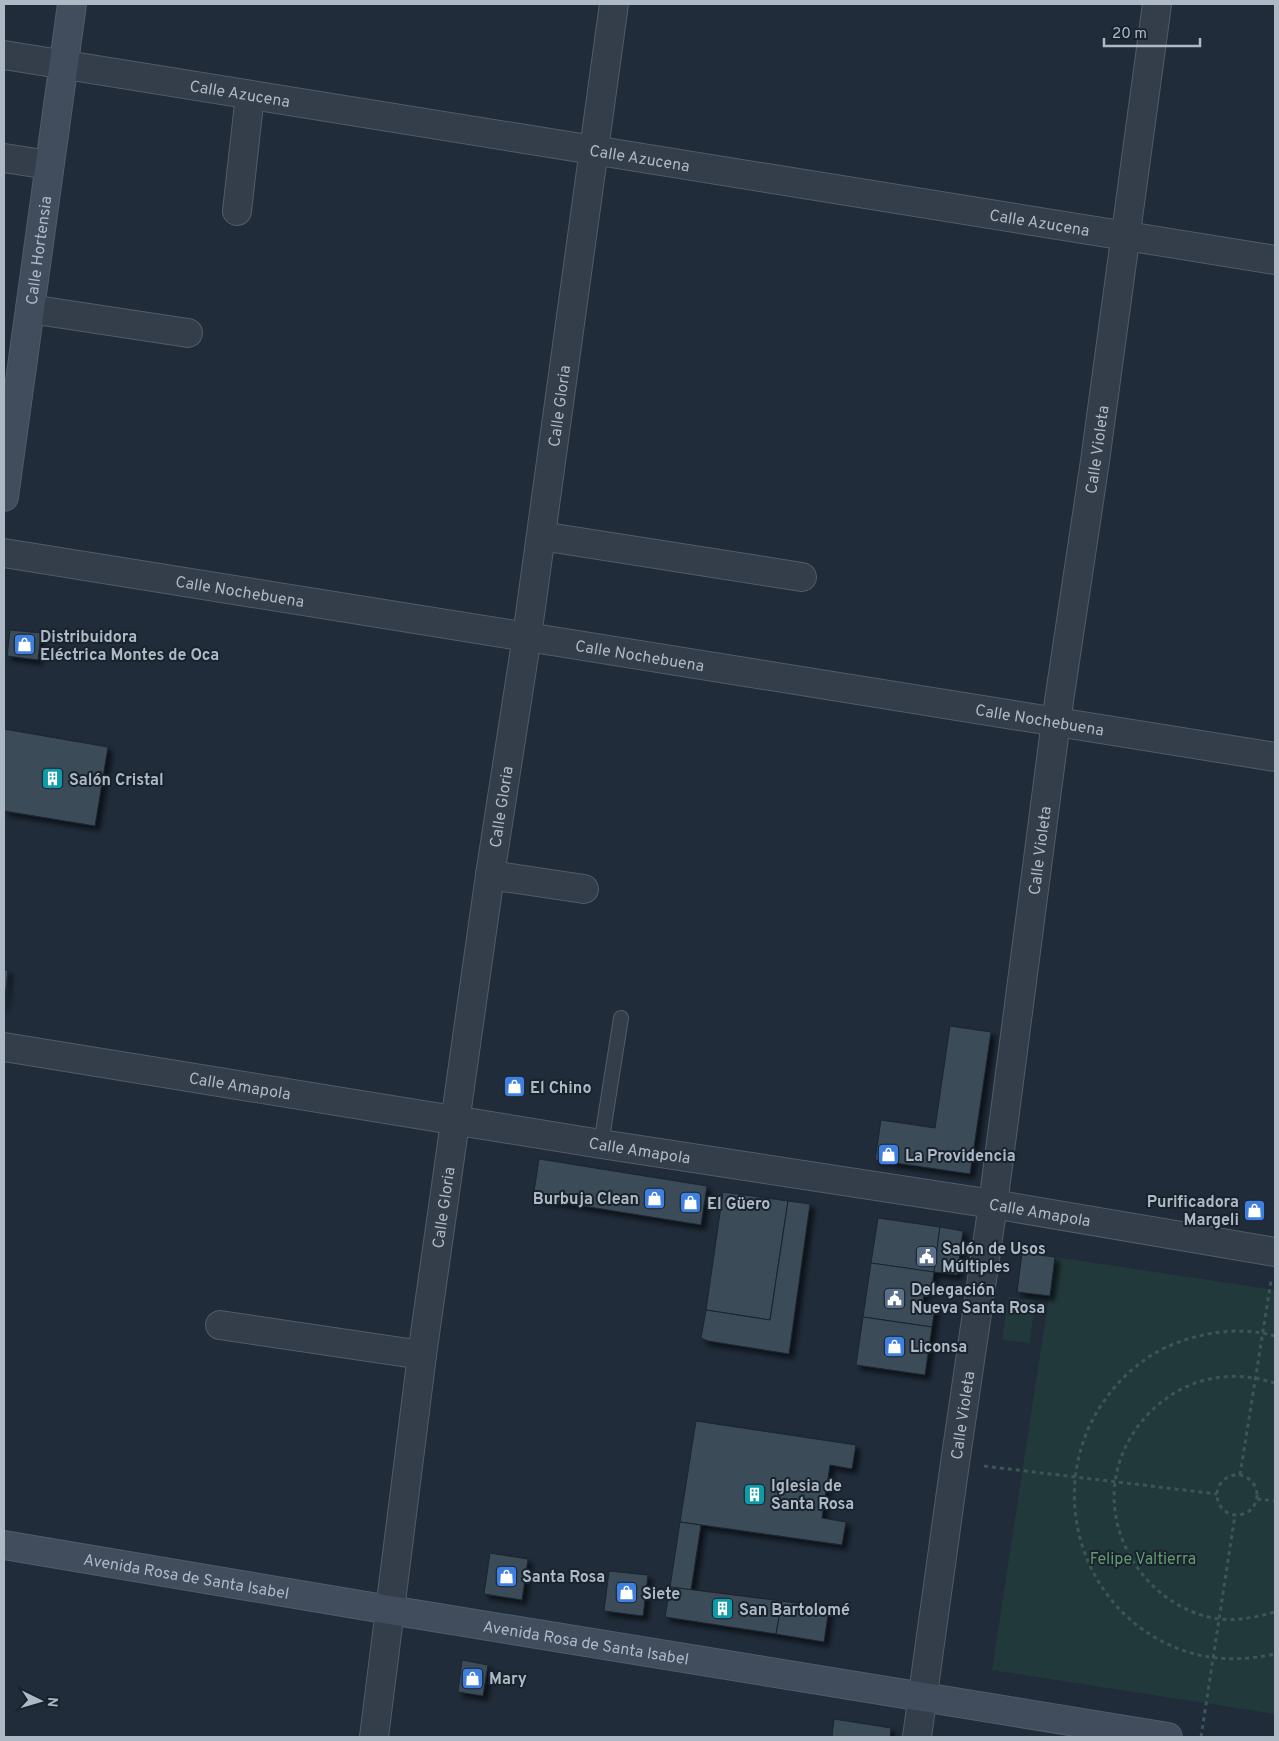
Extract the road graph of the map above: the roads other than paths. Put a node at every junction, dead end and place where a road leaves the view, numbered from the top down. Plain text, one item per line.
1 (72, 4) edge
2 (614, 4) edge
3 (1157, 4) edge
4 (4, 55) edge
5 (64, 64) junction
6 (250, 95) junction
7 (594, 150) junction
8 (4, 158) edge
9 (49, 165) junction
10 (237, 211) dead end
11 (1126, 236) junction
12 (1275, 260) edge
13 (30, 309) junction
14 (188, 333) dead end
15 (4, 496) edge
16 (541, 536) junction
17 (4, 553) edge
18 (802, 576) dead end
19 (527, 636) junction
20 (1056, 721) junction
21 (1275, 757) edge
22 (490, 875) junction
23 (584, 889) dead end
24 (621, 1018) dead end
25 (4, 1048) edge
26 (456, 1120) junction
27 (601, 1144) junction
28 (993, 1204) junction
29 (1275, 1252) edge
30 (220, 1325) dead end
31 (422, 1355) junction
32 (4, 1545) edge
33 (390, 1610) junction
34 (923, 1696) junction
35 (374, 1737) edge
36 (917, 1737) edge
37 (1168, 1737) edge

1 - 5 street, Calle Hortensia
2 - 7 street, Calle Gloria
3 - 11 street, Calle Violeta
4 - 5 street, Calle Azucena
5 - 6 street, Calle Azucena
5 - 9 street, Calle Hortensia
6 - 7 street, Calle Azucena
6 - 10 street
7 - 11 street, Calle Azucena
7 - 16 street, Calle Gloria
8 - 9 street
9 - 13 street, Calle Hortensia
11 - 12 street, Calle Azucena
11 - 20 street, Calle Violeta
13 - 14 street
13 - 15 street, Calle Hortensia
16 - 18 street
16 - 19 street, Calle Gloria
17 - 19 street, Calle Nochebuena
19 - 20 street, Calle Nochebuena
19 - 22 street, Calle Gloria
20 - 21 street, Calle Nochebuena
20 - 28 street, Calle Violeta
22 - 23 street
22 - 26 street, Calle Gloria
24 - 27 lane
25 - 26 street, Calle Amapola
26 - 27 street, Calle Amapola
26 - 31 street, Calle Gloria
27 - 28 street, Calle Amapola
28 - 29 street, Calle Amapola
28 - 34 street, Calle Violeta
30 - 31 street
31 - 33 street, Calle Gloria
32 - 33 street, Avenida Rosa de Santa Isabel
33 - 34 street, Avenida Rosa de Santa Isabel
33 - 35 street, Calle Gloria
34 - 36 street, Calle Violeta
34 - 37 street, Avenida Rosa de Santa Isabel

